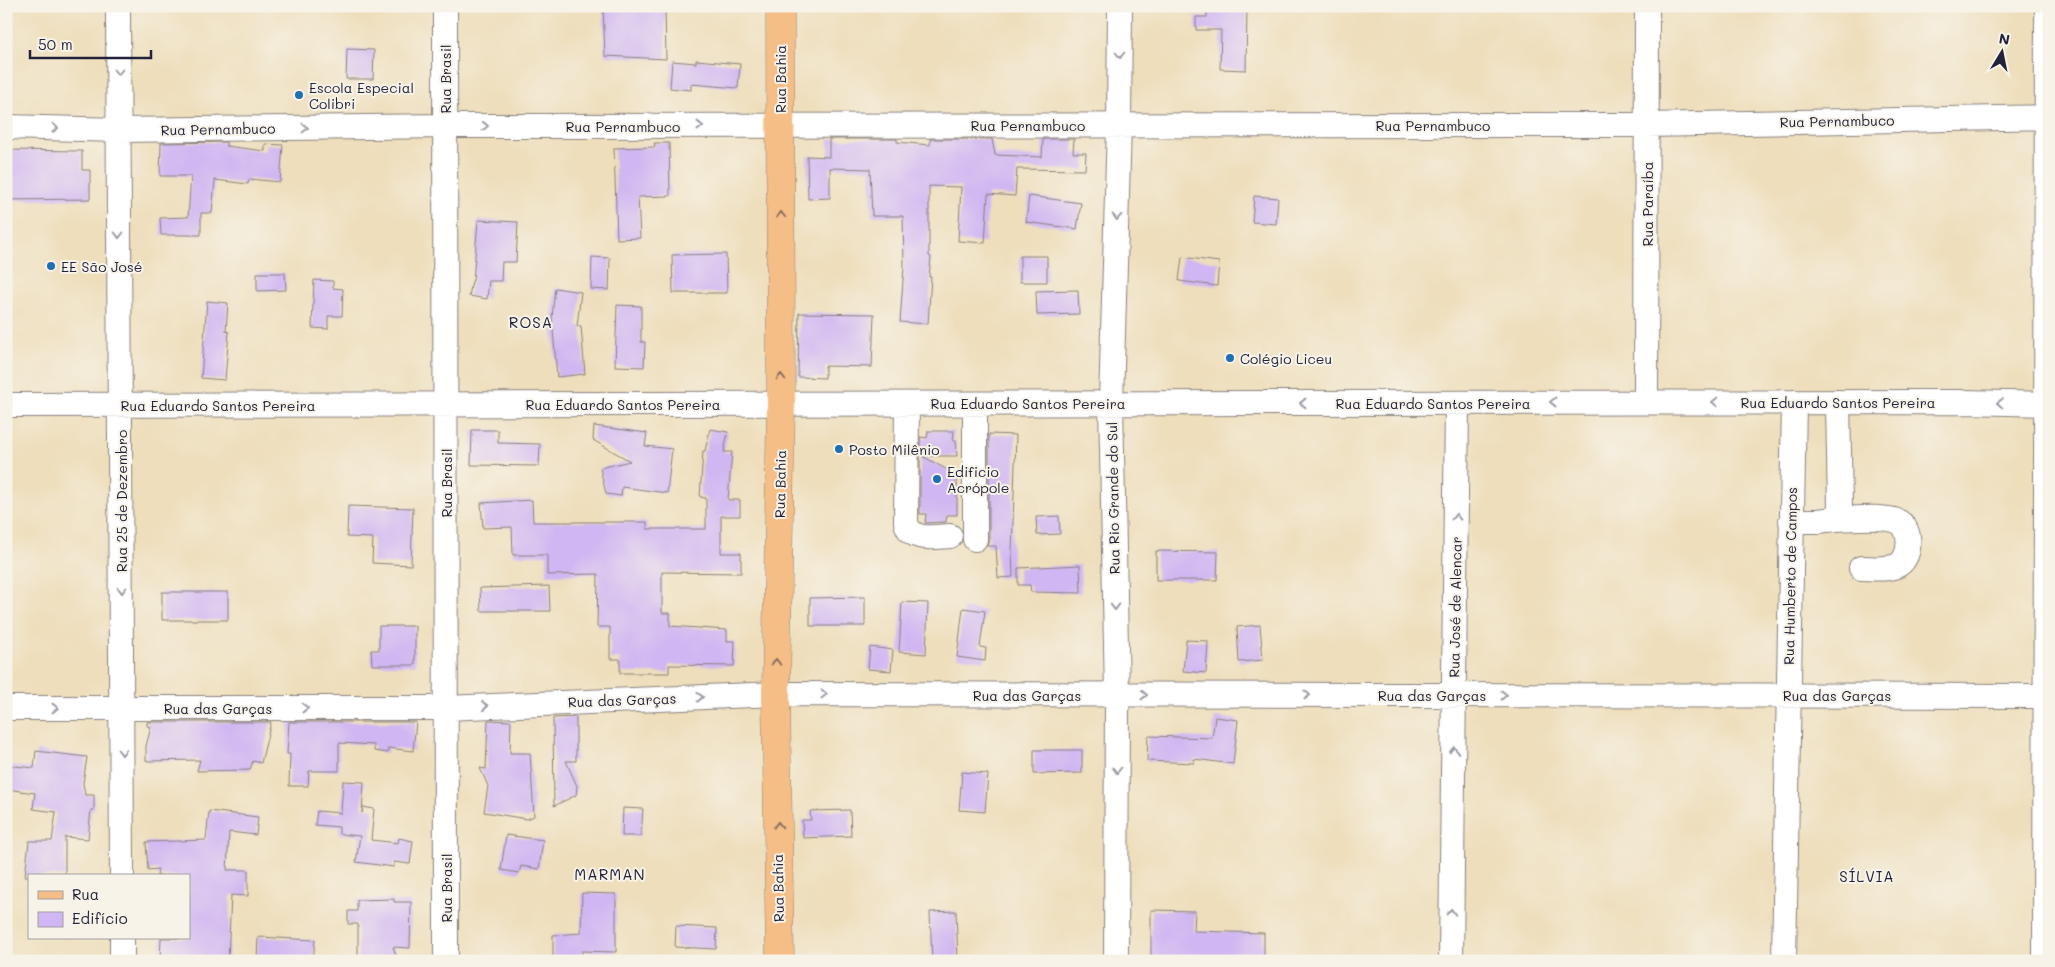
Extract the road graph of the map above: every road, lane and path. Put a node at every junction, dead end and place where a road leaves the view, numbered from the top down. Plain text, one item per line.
1 (118, 6) edge
2 (445, 6) edge
3 (780, 6) edge
4 (1120, 6) edge
5 (1647, 6) edge
6 (2047, 6) edge
7 (2048, 117) edge
8 (1120, 125) junction
9 (1647, 125) junction
10 (445, 126) junction
11 (780, 126) junction
12 (6, 127) edge
13 (119, 130) junction
14 (1646, 402) junction
15 (1794, 402) junction
16 (1838, 402) junction
17 (1111, 403) junction
18 (1457, 403) junction
19 (446, 404) junction
20 (781, 404) junction
21 (908, 404) junction
22 (975, 404) junction
23 (2048, 404) edge
24 (6, 405) edge
25 (120, 405) junction
26 (1835, 519) junction
27 (1791, 520) junction
28 (950, 536) dead end
29 (975, 539) dead end
30 (1862, 568) dead end
31 (776, 694) junction
32 (1787, 694) junction
33 (1117, 695) junction
34 (1454, 695) junction
35 (2047, 696) edge
36 (6, 708) edge
37 (122, 708) junction
38 (446, 708) junction
39 (122, 874) edge
40 (122, 940) edge
41 (122, 961) edge
42 (446, 961) edge
43 (780, 961) edge
44 (1116, 961) edge
45 (1451, 961) edge
46 (1784, 961) edge
47 (2046, 961) edge

1 -> 13 street, Rua 25 de Dezembro
2 - 10 street, Rua Brasil
3 - 11 main road, Rua Bahia
4 -> 8 street, Rua Rio Grande do Sul
5 - 9 street, Rua Paraíba
6 - 7 street
7 - 9 street, Rua Pernambuco
7 - 23 street
8 - 9 street, Rua Pernambuco
8 - 11 street, Rua Pernambuco
8 -> 17 street, Rua Rio Grande do Sul
9 - 14 street, Rua Paraíba
10 -> 11 street, Rua Pernambuco
13 -> 10 street, Rua Pernambuco
10 - 19 street, Rua Brasil
20 -> 11 main road, Rua Bahia
12 -> 13 street, Rua Pernambuco
13 -> 25 street, Rua 25 de Dezembro
15 -> 14 street, Rua Eduardo Santos Pereira
14 -> 18 street, Rua Eduardo Santos Pereira
15 - 16 street, Rua Eduardo Santos Pereira
15 - 27 street, Rua Humberto de Campos
23 -> 16 street, Rua Eduardo Santos Pereira
16 - 26 street
18 -> 17 street, Rua Eduardo Santos Pereira
17 - 22 street, Rua Eduardo Santos Pereira
17 -> 33 street, Rua Rio Grande do Sul
34 -> 18 street, Rua José de Alencar
19 - 20 street, Rua Eduardo Santos Pereira
19 - 25 street, Rua Eduardo Santos Pereira
19 - 38 street, Rua Brasil
20 - 21 street, Rua Eduardo Santos Pereira
31 -> 20 main road, Rua Bahia
21 - 22 street, Rua Eduardo Santos Pereira
21 - 28 street
22 - 29 street
23 - 35 street
24 - 25 street, Rua Eduardo Santos Pereira
25 -> 37 street, Rua 25 de Dezembro
26 - 27 street
26 - 30 street
27 - 32 street, Rua Humberto de Campos
31 -> 33 street, Rua das Garças
38 -> 31 street, Rua das Garças
43 -> 31 main road, Rua Bahia
34 -> 32 street, Rua das Garças
32 - 35 street, Rua das Garças
32 - 46 street, Rua Humberto de Campos
33 -> 34 street, Rua das Garças
33 -> 44 street, Rua Rio Grande do Sul
45 -> 34 street, Rua José de Alencar
35 - 47 street
36 -> 37 street, Rua das Garças
37 -> 38 street, Rua das Garças
37 -> 39 street, Rua 25 de Dezembro
38 - 42 street, Rua Brasil
40 - 41 street

